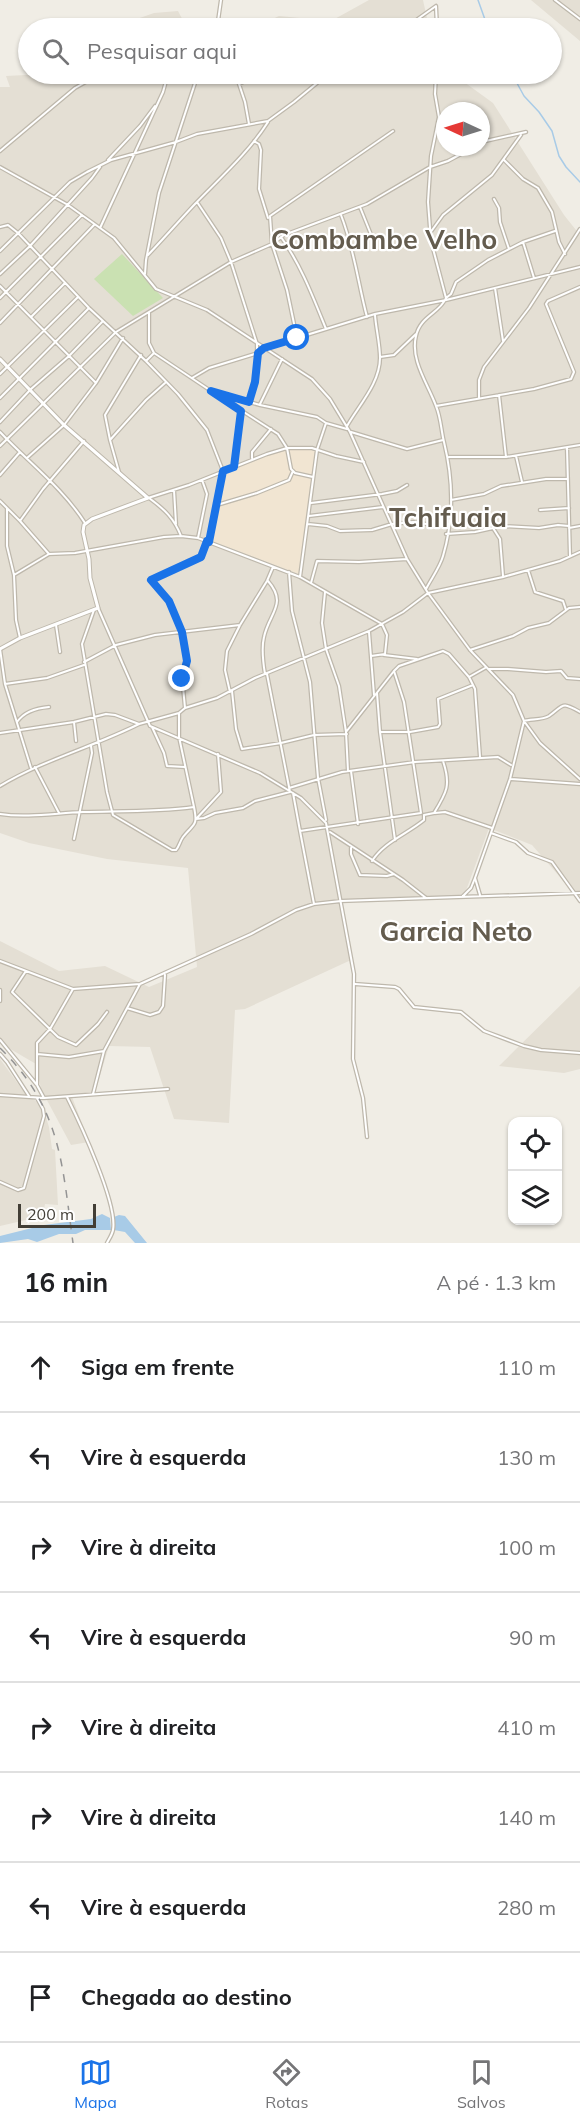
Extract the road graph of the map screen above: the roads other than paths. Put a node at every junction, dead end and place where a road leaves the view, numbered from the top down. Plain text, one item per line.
1 (222, 0) edge
2 (555, 0) edge
3 (219, 18) edge
4 (420, 18) edge
5 (437, 18) edge
6 (580, 19) edge
7 (82, 84) edge
8 (165, 84) edge
9 (195, 84) edge
10 (238, 84) edge
11 (316, 84) edge
12 (436, 84) edge
13 (157, 102) junction
14 (268, 121) junction
15 (249, 124) junction
16 (393, 131) dead end
17 (526, 132) dead end
18 (521, 135) junction
19 (490, 140) edge
20 (254, 141) junction
21 (176, 142) junction
22 (0, 151) edge
23 (134, 154) junction
24 (457, 156) edge
25 (504, 160) junction
26 (106, 163) junction
27 (100, 166) junction
28 (430, 167) junction
29 (0, 168) edge
30 (54, 198) junction
31 (494, 199) dead end
32 (197, 202) junction
33 (68, 205) junction
34 (360, 207) junction
35 (341, 215) junction
36 (82, 216) junction
37 (269, 220) junction
38 (94, 225) junction
39 (0, 227) edge
40 (100, 228) junction
41 (580, 229) edge
42 (555, 231) junction
43 (18, 233) junction
44 (430, 234) junction
45 (281, 237) junction
46 (374, 242) dead end
47 (523, 242) junction
48 (272, 244) junction
49 (30, 246) junction
50 (509, 249) junction
51 (0, 251) edge
52 (565, 254) junction
53 (148, 255) junction
54 (41, 258) junction
55 (146, 260) junction
56 (231, 262) junction
57 (580, 267) edge
58 (138, 268) junction
59 (52, 270) junction
60 (553, 273) junction
61 (0, 274) edge
62 (145, 274) junction
63 (534, 278) junction
64 (65, 283) junction
65 (0, 286) edge
66 (580, 287) edge
67 (495, 288) junction
68 (5, 292) junction
69 (78, 297) junction
70 (0, 298) edge
71 (174, 298) junction
72 (446, 299) junction
73 (17, 305) junction
74 (89, 308) junction
75 (148, 313) junction
76 (375, 314) junction
77 (367, 317) junction
78 (30, 318) junction
79 (104, 321) junction
80 (0, 323) edge
81 (326, 330) junction
82 (44, 332) junction
83 (116, 332) junction
84 (416, 334) junction
85 (297, 338) junction
86 (123, 339) junction
87 (503, 340) junction
88 (56, 343) junction
89 (256, 344) junction
90 (264, 348) junction
91 (154, 353) junction
92 (258, 353) junction
93 (141, 355) junction
94 (69, 356) junction
95 (380, 357) junction
96 (282, 358) junction
97 (0, 359) edge
98 (146, 361) junction
99 (8, 366) junction
100 (80, 367) junction
101 (0, 374) edge
102 (20, 378) junction
103 (192, 378) junction
104 (96, 383) junction
105 (166, 383) junction
106 (31, 389) junction
107 (211, 391) junction
108 (499, 395) junction
109 (0, 398) edge
110 (478, 398) junction
111 (249, 402) junction
112 (44, 403) junction
113 (260, 405) junction
114 (436, 406) junction
115 (241, 411) junction
116 (0, 422) edge
117 (326, 423) junction
118 (64, 424) junction
119 (271, 429) junction
120 (348, 429) junction
121 (0, 432) edge
122 (7, 439) junction
123 (111, 440) junction
124 (443, 440) junction
125 (84, 441) junction
126 (0, 446) edge
127 (580, 446) edge
128 (287, 448) junction
129 (567, 448) junction
130 (317, 450) junction
131 (20, 452) junction
132 (448, 456) junction
133 (516, 456) junction
134 (506, 457) junction
135 (27, 458) junction
136 (252, 460) junction
137 (364, 462) junction
138 (234, 467) junction
139 (223, 471) junction
140 (293, 471) junction
141 (119, 472) junction
142 (0, 475) edge
143 (313, 477) junction
144 (202, 479) junction
145 (568, 479) junction
146 (52, 481) junction
147 (523, 483) junction
148 (407, 485) dead end
149 (174, 490) junction
150 (377, 494) junction
151 (148, 498) junction
152 (451, 500) junction
153 (0, 501) edge
154 (310, 503) junction
155 (217, 505) junction
156 (383, 507) junction
157 (7, 508) junction
158 (569, 508) junction
159 (540, 510) dead end
160 (309, 516) junction
161 (20, 521) junction
162 (85, 524) junction
163 (176, 524) junction
164 (308, 524) junction
165 (392, 524) junction
166 (449, 524) junction
167 (580, 526) edge
168 (569, 527) junction
169 (493, 528) junction
170 (446, 534) junction
171 (181, 536) junction
172 (198, 538) junction
173 (208, 541) junction
174 (87, 551) junction
175 (580, 552) edge
176 (49, 554) junction
177 (570, 557) junction
178 (407, 559) junction
179 (273, 566) junction
180 (528, 570) junction
181 (289, 572) junction
182 (14, 574) junction
183 (300, 577) junction
184 (503, 577) junction
185 (267, 581) junction
186 (311, 583) junction
187 (426, 589) junction
188 (325, 590) junction
189 (428, 593) junction
190 (580, 607) edge
191 (98, 608) junction
192 (94, 610) junction
193 (566, 610) junction
194 (382, 624) junction
195 (56, 625) junction
196 (240, 626) junction
197 (369, 631) junction
198 (182, 632) junction
199 (20, 638) junction
200 (116, 645) junction
201 (0, 649) edge
202 (326, 649) junction
203 (470, 651) junction
204 (60, 652) dead end
205 (384, 655) junction
206 (371, 656) junction
207 (304, 657) junction
208 (419, 659) junction
209 (85, 664) junction
210 (487, 668) junction
211 (394, 671) junction
212 (266, 674) junction
213 (469, 677) junction
214 (580, 679) edge
215 (5, 684) junction
216 (473, 685) junction
217 (231, 691) junction
218 (376, 694) junction
219 (49, 707) dead end
220 (185, 708) junction
221 (580, 712) edge
222 (179, 713) junction
223 (94, 717) junction
224 (17, 722) junction
225 (74, 722) junction
226 (148, 722) junction
227 (524, 722) junction
228 (139, 724) junction
229 (152, 727) junction
230 (19, 730) junction
231 (380, 732) junction
232 (410, 732) junction
233 (0, 733) edge
234 (346, 733) junction
235 (314, 735) junction
236 (179, 736) junction
237 (75, 741) dead end
238 (99, 743) junction
239 (281, 743) junction
240 (91, 746) junction
241 (218, 754) junction
242 (480, 757) junction
243 (443, 761) junction
244 (415, 762) junction
245 (512, 765) junction
246 (185, 767) junction
247 (384, 767) junction
248 (33, 768) junction
249 (350, 771) junction
250 (318, 778) junction
251 (510, 779) junction
252 (580, 779) edge
253 (580, 784) edge
254 (0, 786) edge
255 (290, 791) junction
256 (194, 807) junction
257 (112, 811) junction
258 (79, 812) junction
259 (59, 813) junction
260 (434, 813) junction
261 (0, 814) edge
262 (423, 814) junction
263 (392, 818) junction
264 (196, 819) junction
265 (326, 823) junction
266 (358, 824) junction
267 (492, 828) junction
268 (328, 830) junction
269 (300, 831) junction
270 (491, 832) junction
271 (74, 839) dead end
272 (395, 840) junction
273 (351, 846) junction
274 (372, 861) junction
275 (394, 874) junction
276 (475, 878) junction
277 (573, 893) junction
278 (580, 893) edge
279 (480, 895) junction
280 (463, 896) junction
281 (426, 898) junction
282 (341, 901) junction
283 (580, 901) edge
284 (314, 904) junction
285 (0, 961) edge
286 (26, 971) junction
287 (165, 973) junction
288 (140, 984) junction
289 (355, 984) junction
290 (73, 988) junction
291 (0, 990) edge
292 (0, 1001) edge
293 (128, 1008) junction
294 (107, 1012) dead end
295 (50, 1028) junction
296 (0, 1040) edge
297 (104, 1051) junction
298 (580, 1053) edge
299 (0, 1054) edge
300 (36, 1054) junction
301 (37, 1085) junction
302 (168, 1089) dead end
303 (93, 1094) junction
304 (0, 1095) edge
305 (67, 1096) junction
306 (30, 1097) junction
307 (37, 1098) junction
308 (44, 1098) junction
309 (367, 1137) dead end
310 (0, 1182) edge
311 (106, 1243) edge

1 - 3 street
2 - 6 street
4 - 5 street
7 - 22 street
8 - 13 street
9 - 21 street
10 - 15 street
11 - 14 street
12 - 28 street
13 - 23 street
13 - 26 street
14 - 15 street
14 - 20 street
15 - 21 street
16 - 37 street
17 - 18 street
18 - 19 street
18 - 25 street
20 - 32 street
20 - 37 street
21 - 23 street
21 - 53 street
23 - 26 street
23 - 40 street
24 - 28 street
25 - 42 street
25 - 44 street
26 - 27 street
27 - 30 street
27 - 33 street
28 - 34 street
28 - 44 street
29 - 30 street
30 - 33 street
30 - 43 street
31 - 50 street
32 - 53 street
32 - 56 street
33 - 36 street
33 - 49 street
34 - 35 street
34 - 46 street
35 - 45 street
35 - 77 street
36 - 38 street
36 - 54 street
37 - 48 street
38 - 40 street
38 - 59 street
39 - 43 street
40 - 58 street
41 - 52 street
42 - 47 street
42 - 52 street
43 - 49 street
43 - 51 street
44 - 72 street
45 - 48 street
45 - 81 street
47 - 50 street
47 - 63 street
48 - 56 street
48 - 85 street
49 - 54 street
49 - 61 street
50 - 72 street
52 - 60 street
53 - 55 street
54 - 59 street
54 - 68 street
55 - 58 street
55 - 62 street
56 - 71 street
56 - 89 street
57 - 60 street
58 - 62 street
59 - 64 street
59 - 73 street
60 - 63 street
60 - 87 street
62 - 71 street
63 - 67 street
64 - 69 street
64 - 78 street
65 - 68 street
66 - 108 street
67 - 72 street
67 - 87 street
68 - 70 street
68 - 73 street
69 - 74 street
69 - 82 street
71 - 75 street
71 - 89 street
72 - 76 street
72 - 84 street
73 - 78 street
73 - 80 street
74 - 79 street
74 - 88 street
75 - 83 street
75 - 91 street
76 - 77 street
76 - 95 street
77 - 81 street
78 - 82 street
79 - 83 street
79 - 94 street
81 - 85 street
82 - 88 street
82 - 99 street
83 - 86 street
83 - 100 street
84 - 95 street
84 - 114 street
85 - 90 street
86 - 93 street
86 - 104 street
87 - 110 street
88 - 94 street
88 - 102 street
89 - 90 street
89 - 92 street
90 - 92 street
90 - 96 street
91 - 98 street
91 - 103 street
92 - 103 street
92 - 111 street
93 - 98 street
93 - 123 street
94 - 100 street
94 - 106 street
95 - 120 street
96 - 113 street
96 - 120 street
97 - 99 street
98 - 105 street
99 - 101 street
99 - 102 street
100 - 104 street
100 - 112 street
102 - 106 street
102 - 109 street
103 - 107 street
104 - 118 street
105 - 123 street
105 - 139 street
106 - 112 street
106 - 116 street
107 - 111 street
107 - 115 street
108 - 110 street
108 - 134 street
110 - 114 street
111 - 113 street
112 - 118 street
112 - 122 street
113 - 117 street
114 - 124 street
115 - 119 street
115 - 138 street
117 - 120 street
117 - 130 street
118 - 125 street
118 - 135 street
119 - 128 street
119 - 136 street
120 - 124 street
120 - 137 street
121 - 122 street
122 - 126 street
122 - 131 street
123 - 141 street
124 - 132 street
125 - 141 street
125 - 146 street
127 - 129 street
128 - 130 street
128 - 136 street
128 - 140 street
129 - 133 street
129 - 145 street
130 - 137 street
130 - 143 street
131 - 135 street
131 - 142 street
132 - 134 street
132 - 152 street
133 - 134 street
133 - 147 street
135 - 146 street
136 - 138 street
137 - 150 street
138 - 139 street
139 - 144 street
139 - 155 street
140 - 143 street
140 - 155 street
141 - 151 street
143 - 154 street
144 - 149 street
144 - 172 street
145 - 147 street
145 - 158 street
146 - 161 street
146 - 162 street
147 - 152 street
148 - 150 street
149 - 151 street
149 - 163 street
150 - 154 street
150 - 156 street
151 - 162 street
151 - 163 street
152 - 166 street
153 - 157 street
154 - 160 street
155 - 173 street
156 - 160 street
156 - 165 street
157 - 161 street
157 - 182 street
158 - 159 street
158 - 168 street
160 - 164 street
161 - 176 street
162 - 174 street
163 - 171 street
164 - 165 street
164 - 183 street
165 - 166 street
165 - 178 street
166 - 170 street
167 - 168 street
168 - 169 street
168 - 177 street
169 - 170 street
169 - 184 street
170 - 187 street
171 - 172 street
171 - 174 street
172 - 173 street
173 - 179 street
173 - 198 street
174 - 176 street
174 - 191 street
175 - 177 street
176 - 182 street
177 - 180 street
178 - 186 street
178 - 187 street
179 - 181 street
179 - 185 street
180 - 184 street
180 - 193 street
181 - 183 street
181 - 207 street
182 - 199 street
183 - 186 street
184 - 189 street
185 - 196 street
185 - 212 street
186 - 188 street
187 - 189 street
188 - 194 street
188 - 202 street
189 - 194 street
189 - 203 street
190 - 193 street
191 - 192 street
191 - 200 street
192 - 195 street
192 - 209 street
193 - 203 street
194 - 197 street
194 - 205 street
195 - 199 street
195 - 204 street
196 - 198 street
196 - 217 street
197 - 202 street
197 - 206 street
198 - 200 street
198 - 220 street
199 - 201 street
200 - 209 street
200 - 226 street
201 - 215 street
202 - 207 street
202 - 234 street
203 - 210 street
205 - 206 street
205 - 208 street
206 - 218 street
207 - 212 street
207 - 235 street
208 - 211 street
208 - 213 street
209 - 215 street
209 - 223 street
210 - 213 street
210 - 214 street
210 - 227 street
211 - 218 street
211 - 232 street
212 - 217 street
212 - 239 street
213 - 216 street
215 - 224 street
216 - 232 street
216 - 242 street
217 - 220 street
217 - 239 street
218 - 231 street
218 - 234 street
219 - 224 street
220 - 222 street
221 - 227 street
222 - 226 street
222 - 236 street
223 - 225 street
223 - 228 street
223 - 238 street
224 - 230 street
225 - 230 street
225 - 237 street
226 - 228 street
226 - 229 street
227 - 245 street
227 - 252 street
228 - 238 street
229 - 236 street
229 - 246 street
230 - 233 street
230 - 248 street
231 - 232 street
231 - 247 street
232 - 244 street
234 - 235 street
234 - 249 street
235 - 239 street
235 - 250 street
236 - 241 street
236 - 246 street
238 - 240 street
238 - 257 street
239 - 255 street
240 - 248 street
240 - 258 street
241 - 255 street
241 - 264 street
242 - 243 street
242 - 245 street
243 - 244 street
243 - 260 street
244 - 247 street
244 - 262 street
245 - 251 street
246 - 256 street
247 - 249 street
247 - 263 street
248 - 254 street
248 - 259 street
249 - 250 street
249 - 266 street
250 - 255 street
250 - 265 street
251 - 253 street
251 - 267 street
255 - 264 street
255 - 265 street
255 - 269 street
256 - 257 street
256 - 264 street
257 - 258 street
257 - 264 street
258 - 259 street
258 - 271 street
259 - 261 street
260 - 262 street
260 - 267 street
262 - 263 street
262 - 272 street
263 - 266 street
263 - 272 street
265 - 268 street
266 - 268 street
267 - 270 street
268 - 269 street
268 - 273 street
268 - 282 street
269 - 284 street
270 - 276 street
270 - 277 street
272 - 274 street
273 - 274 street
273 - 275 street
274 - 275 street
275 - 281 street
276 - 279 street
276 - 280 street
277 - 278 street
277 - 279 street
277 - 283 street
279 - 280 street
280 - 281 street
281 - 282 street
282 - 284 street
282 - 289 street
284 - 287 street
285 - 286 street
286 - 290 street
286 - 295 street
287 - 288 street
287 - 293 street
288 - 290 street
288 - 293 street
289 - 298 street
289 - 309 street
290 - 295 street
291 - 292 street
293 - 297 street
294 - 295 street
295 - 300 street
296 - 301 street
297 - 300 street
297 - 303 street
299 - 306 street
300 - 301 street
301 - 308 street
302 - 303 street
303 - 305 street
304 - 306 street
305 - 308 street
305 - 311 street
306 - 307 street
307 - 308 street
307 - 310 street

